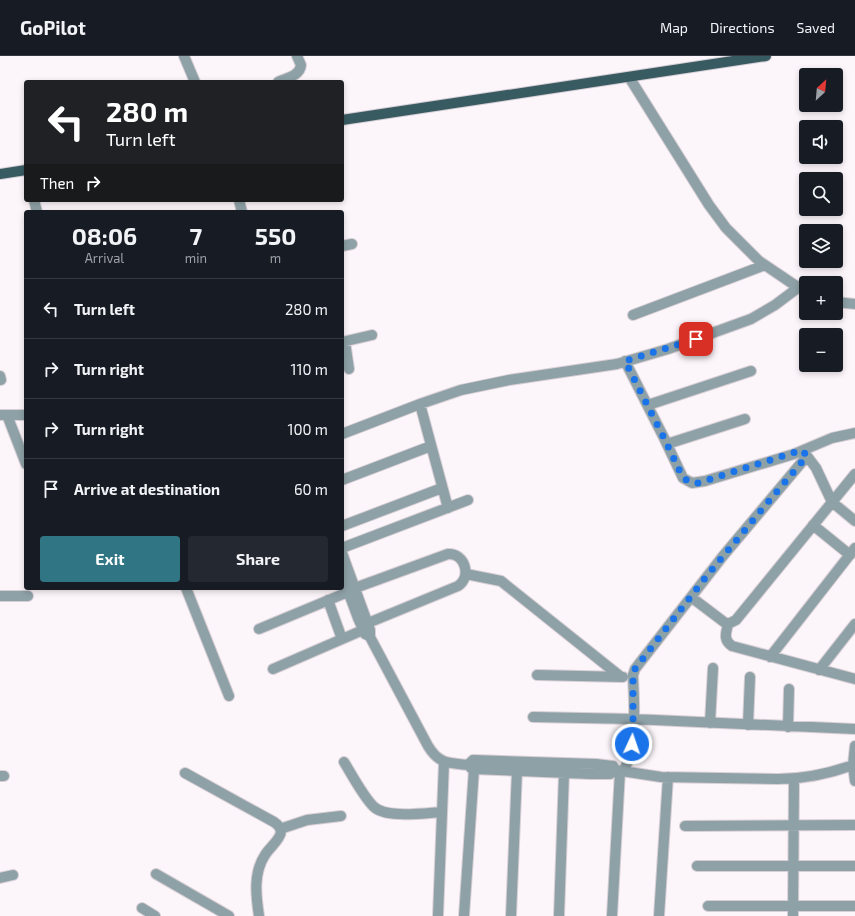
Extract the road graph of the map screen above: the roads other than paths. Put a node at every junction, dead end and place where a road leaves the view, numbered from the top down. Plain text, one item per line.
1 (184, 56) edge
2 (297, 56) edge
3 (766, 56) edge
4 (628, 77) junction
5 (194, 80) edge
6 (283, 80) edge
7 (344, 120) edge
8 (24, 170) edge
9 (0, 174) edge
10 (764, 265) junction
11 (799, 287) edge
12 (799, 291) edge
13 (843, 303) edge
14 (855, 304) edge
15 (633, 315) dead end
16 (372, 335) dead end
17 (344, 342) edge
18 (344, 346) edge
19 (625, 361) junction
20 (349, 369) dead end
21 (751, 371) dead end
22 (420, 404) junction
23 (648, 405) junction
24 (4, 415) edge
25 (24, 415) edge
26 (744, 419) dead end
27 (344, 433) edge
28 (855, 433) edge
29 (667, 444) junction
30 (431, 446) junction
31 (805, 453) junction
32 (24, 460) edge
33 (855, 474) edge
34 (344, 479) edge
35 (442, 488) junction
36 (468, 500) dead end
37 (832, 502) junction
38 (448, 508) junction
39 (855, 521) edge
40 (813, 524) junction
41 (344, 525) edge
42 (344, 547) edge
43 (852, 551) edge
44 (344, 560) edge
45 (466, 574) junction
46 (344, 578) edge
47 (187, 590) edge
48 (352, 590) junction
49 (0, 596) edge
50 (28, 596) dead end
51 (691, 597) junction
52 (328, 600) junction
53 (728, 624) junction
54 (855, 624) edge
55 (259, 629) dead end
56 (367, 630) junction
57 (342, 639) junction
58 (770, 657) junction
59 (713, 668) dead end
60 (273, 669) dead end
61 (819, 670) junction
62 (537, 675) dead end
63 (621, 677) junction
64 (750, 677) dead end
65 (633, 678) junction
66 (855, 679) edge
67 (789, 689) dead end
68 (229, 696) dead end
69 (533, 718) dead end
70 (633, 720) junction
71 (710, 723) junction
72 (748, 725) junction
73 (788, 727) junction
74 (855, 729) edge
75 (855, 746) edge
76 (344, 762) dead end
77 (444, 762) junction
78 (853, 765) junction
79 (471, 767) junction
80 (517, 771) junction
81 (619, 771) junction
82 (185, 773) dead end
83 (564, 773) junction
84 (668, 777) junction
85 (794, 779) junction
86 (855, 781) edge
87 (442, 812) junction
88 (341, 816) dead end
89 (793, 825) junction
90 (855, 825) edge
91 (685, 826) dead end
92 (280, 829) junction
93 (697, 866) dead end
94 (793, 866) junction
95 (855, 866) edge
96 (156, 874) dead end
97 (13, 875) dead end
98 (0, 878) edge
99 (708, 906) dead end
100 (855, 906) edge
101 (142, 908) dead end
102 (793, 911) edge
103 (155, 916) edge
104 (230, 916) edge
105 (259, 916) edge
106 (438, 916) edge
107 (464, 916) edge
108 (511, 916) edge
109 (559, 916) edge
110 (612, 916) edge
111 (659, 916) edge

1 - 5 street
2 - 6 street
3 - 4 main road
4 - 7 main road
4 - 10 street
8 - 9 main road
10 - 11 street
10 - 15 street
12 - 19 street
13 - 14 street
16 - 17 street
18 - 20 street
19 - 22 street
19 - 23 street
21 - 23 street
22 - 27 street
22 - 30 street
23 - 29 street
24 - 25 street
24 - 32 street
26 - 29 street
28 - 31 street
29 - 31 street
30 - 34 street
30 - 35 street
31 - 37 street
31 - 51 street
33 - 37 street
35 - 38 street
35 - 41 street
36 - 38 street
37 - 39 street
37 - 40 street
38 - 42 street
40 - 43 street
40 - 53 street
43 - 58 street
44 - 48 street
45 - 48 street
45 - 56 street
45 - 63 street
46 - 48 street
47 - 68 street
48 - 52 street
48 - 56 street
49 - 50 street
51 - 53 street
51 - 65 street
52 - 55 street
52 - 57 street
53 - 58 street
54 - 61 street
56 - 57 street
56 - 77 street
57 - 60 street
58 - 61 street
59 - 71 street
61 - 66 street
62 - 63 street
63 - 65 street
64 - 72 street
65 - 70 street
67 - 73 street
69 - 70 street
70 - 71 street
70 - 81 street
71 - 72 street
72 - 73 street
73 - 74 street
75 - 78 street
76 - 87 street
77 - 79 street
77 - 87 street
78 - 85 street
78 - 86 street
79 - 80 street
79 - 81 street
79 - 107 street
80 - 83 street
80 - 108 street
81 - 83 street
81 - 84 street
81 - 110 street
82 - 92 street
83 - 109 street
84 - 85 street
84 - 111 street
85 - 89 street
87 - 106 street
88 - 92 street
89 - 90 street
89 - 91 street
89 - 94 street
92 - 105 street
93 - 94 street
94 - 95 street
94 - 102 street
96 - 104 street
97 - 98 street
99 - 102 street
100 - 102 street
101 - 103 street

